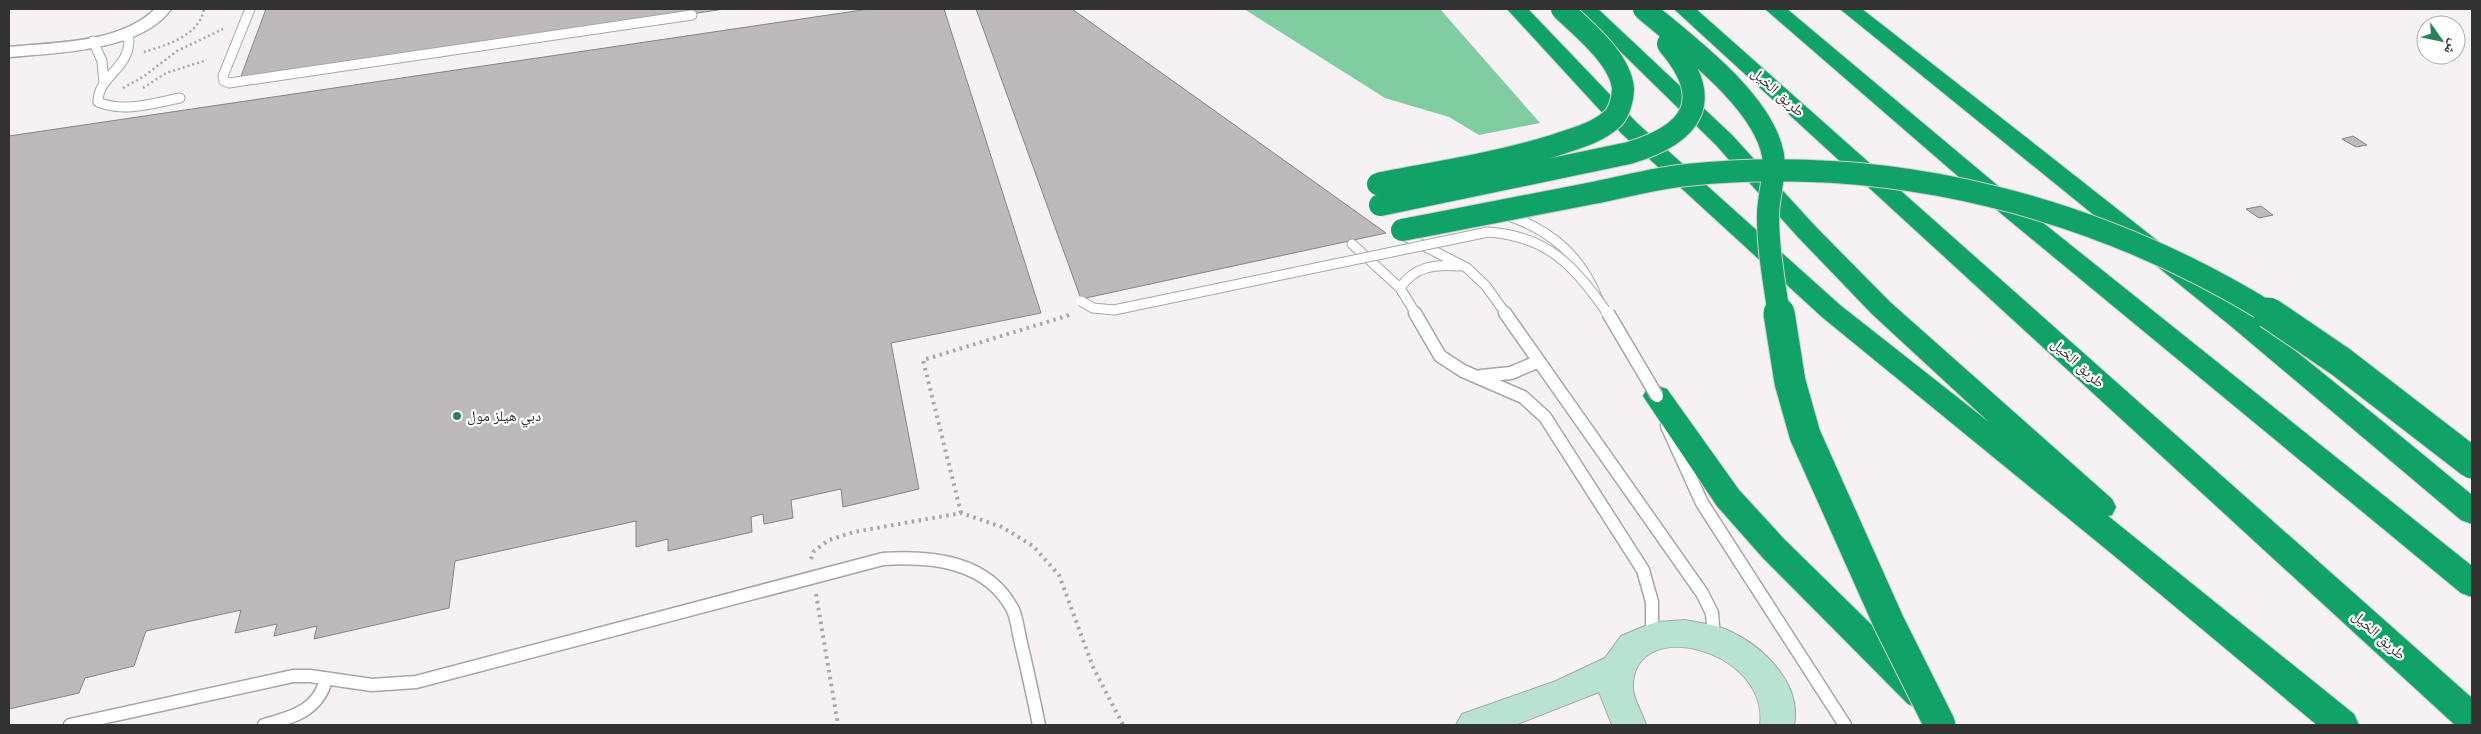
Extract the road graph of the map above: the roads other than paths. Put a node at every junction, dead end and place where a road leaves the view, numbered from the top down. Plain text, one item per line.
1 (163, 9) edge
2 (250, 9) edge
3 (1517, 9) edge
4 (1562, 9) edge
5 (1588, 9) edge
6 (1634, 9) edge
7 (1644, 9) edge
8 (1684, 9) edge
9 (1775, 9) edge
10 (1850, 9) edge
11 (692, 15) dead end
12 (123, 34) junction
13 (92, 41) junction
14 (9, 52) edge
15 (104, 84) junction
16 (180, 98) dead end
17 (1400, 229) junction
18 (1352, 244) dead end
19 (1467, 268) junction
20 (1400, 288) junction
21 (1598, 299) junction
22 (1081, 301) dead end
23 (1539, 361) junction
24 (1477, 376) junction
25 (1658, 396) junction
26 (2472, 463) edge
27 (2472, 512) edge
28 (2123, 545) junction
29 (2472, 584) edge
30 (1652, 636) junction
31 (1714, 638) junction
32 (1617, 668) junction
33 (326, 679) junction
34 (2472, 719) edge
35 (70, 725) edge
36 (264, 725) edge
37 (1039, 725) edge
38 (1474, 725) edge
39 (1629, 725) edge
40 (1778, 725) edge
41 (1844, 725) edge
42 (1940, 725) edge
43 (1950, 725) edge
44 (2342, 725) edge

1 - 12 street
2 - 11 lane
3 - 28 highway
4 - 6 highway, bridge
5 - 28 highway
7 - 42 highway, bridge
8 - 34 highway, طريق الخيل
9 - 29 highway
10 - 27 highway
12 - 13 street
12 - 15 lane
13 - 14 street
13 - 15 lane
15 - 16 lane
17 - 19 lane
17 - 21 lane, bridge
17 - 26 highway, bridge
18 - 20 lane
19 - 20 lane
19 - 23 lane
20 - 24 lane
21 - 22 lane, bridge
21 - 25 lane, bridge
23 - 24 lane
23 - 31 lane
24 - 30 lane
25 - 41 lane
25 - 43 highway
28 - 44 highway
30 - 31 main road
30 - 32 main road
31 - 40 main road
32 - 38 main road
32 - 39 main road
33 - 35 lane
33 - 36 lane
33 - 37 lane

